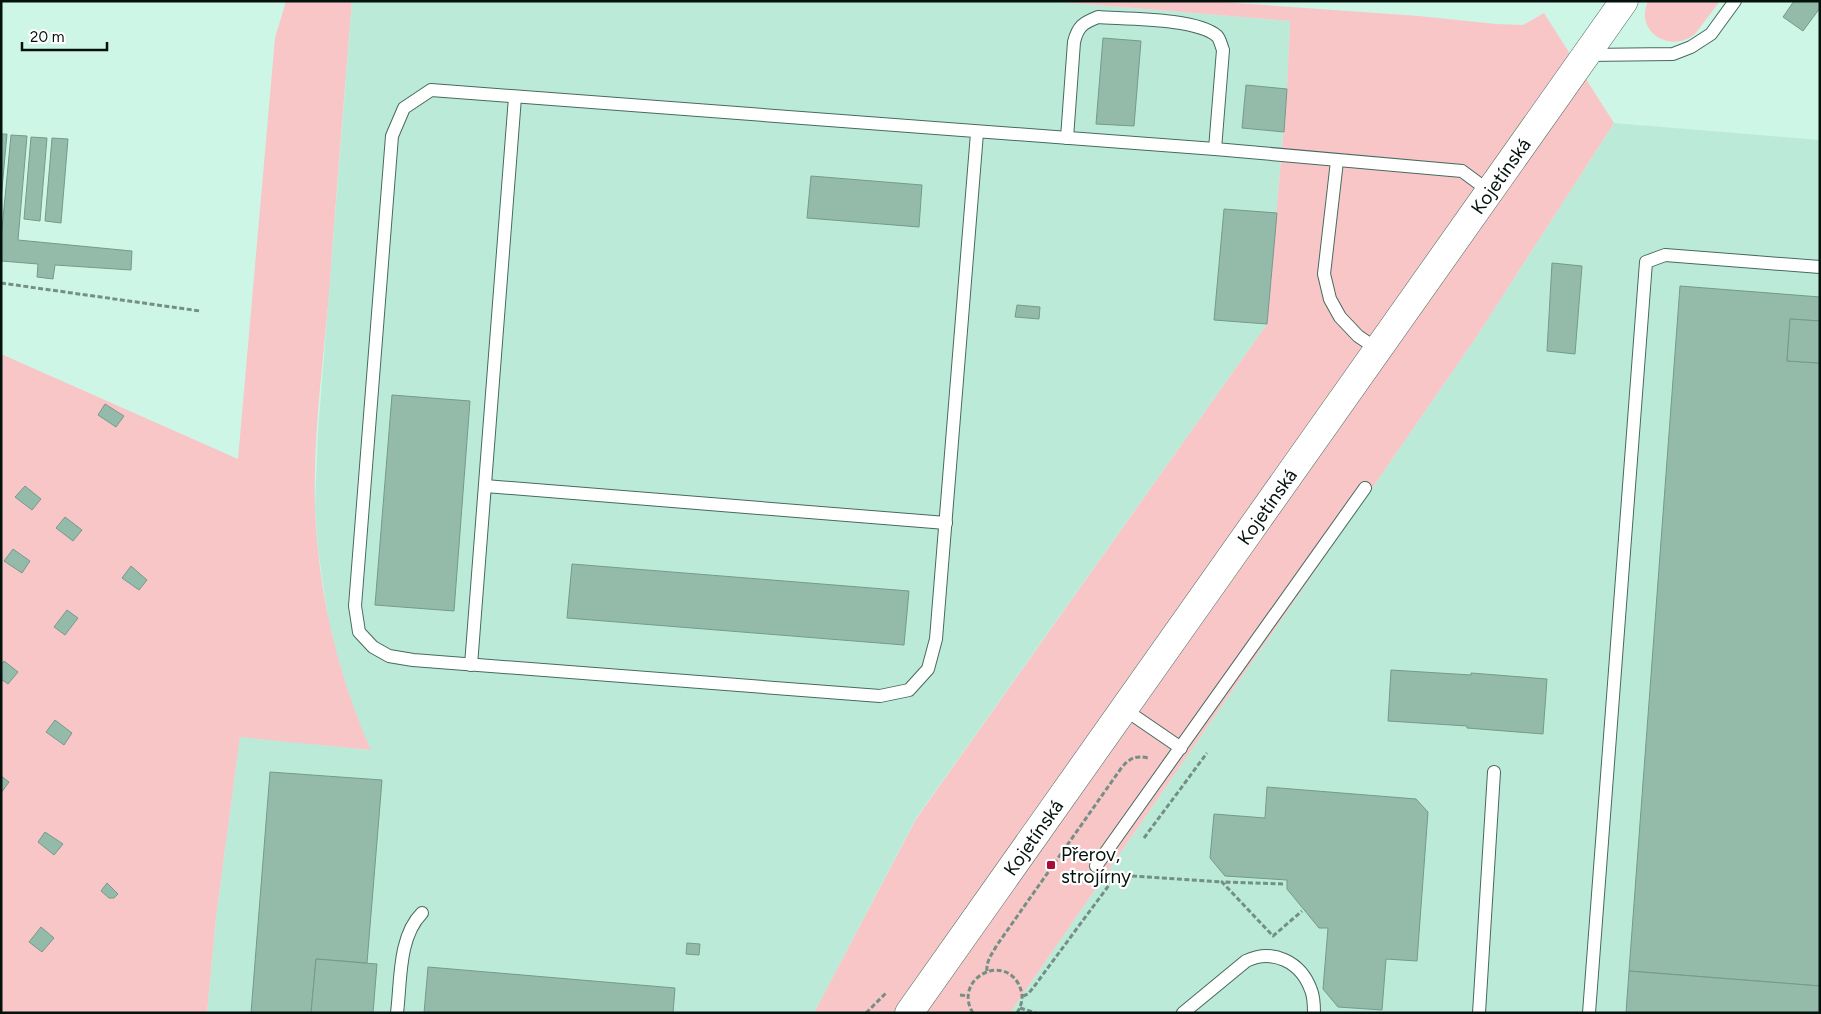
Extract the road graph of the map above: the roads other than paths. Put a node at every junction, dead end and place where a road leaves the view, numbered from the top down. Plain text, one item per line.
1 (1624, 1) edge
2 (1735, 1) edge
3 (1585, 55) junction
4 (515, 97) junction
5 (976, 132) junction
6 (1067, 138) junction
7 (1215, 149) junction
8 (1337, 161) junction
9 (1489, 191) junction
10 (1820, 267) edge
11 (1377, 349) junction
12 (485, 486) junction
13 (1365, 488) dead end
14 (946, 522) junction
15 (472, 664) junction
16 (1124, 709) junction
17 (1181, 748) junction
18 (1494, 772) dead end
19 (1096, 866) dead end
20 (422, 913) dead end
21 (397, 1013) edge
22 (909, 1013) edge
23 (1183, 1013) edge
24 (1314, 1013) edge
25 (1479, 1013) edge
26 (1589, 1013) edge

1 - 3 main road, Kojetínská
2 - 3 lane
3 - 9 main road, Kojetínská
4 - 5 lane
4 - 12 lane
4 - 15 lane
5 - 6 lane
5 - 14 lane
6 - 7 lane
6 - 7 lane
7 - 8 lane
8 - 9 lane
8 - 11 lane
9 - 11 main road, Kojetínská
10 - 26 lane
11 - 16 main road, Kojetínská
12 - 14 lane
12 - 15 lane
13 - 17 lane
14 - 15 lane
16 - 17 lane
16 - 22 main road, Kojetínská
17 - 19 lane
18 - 25 lane
20 - 21 lane
23 - 24 lane

